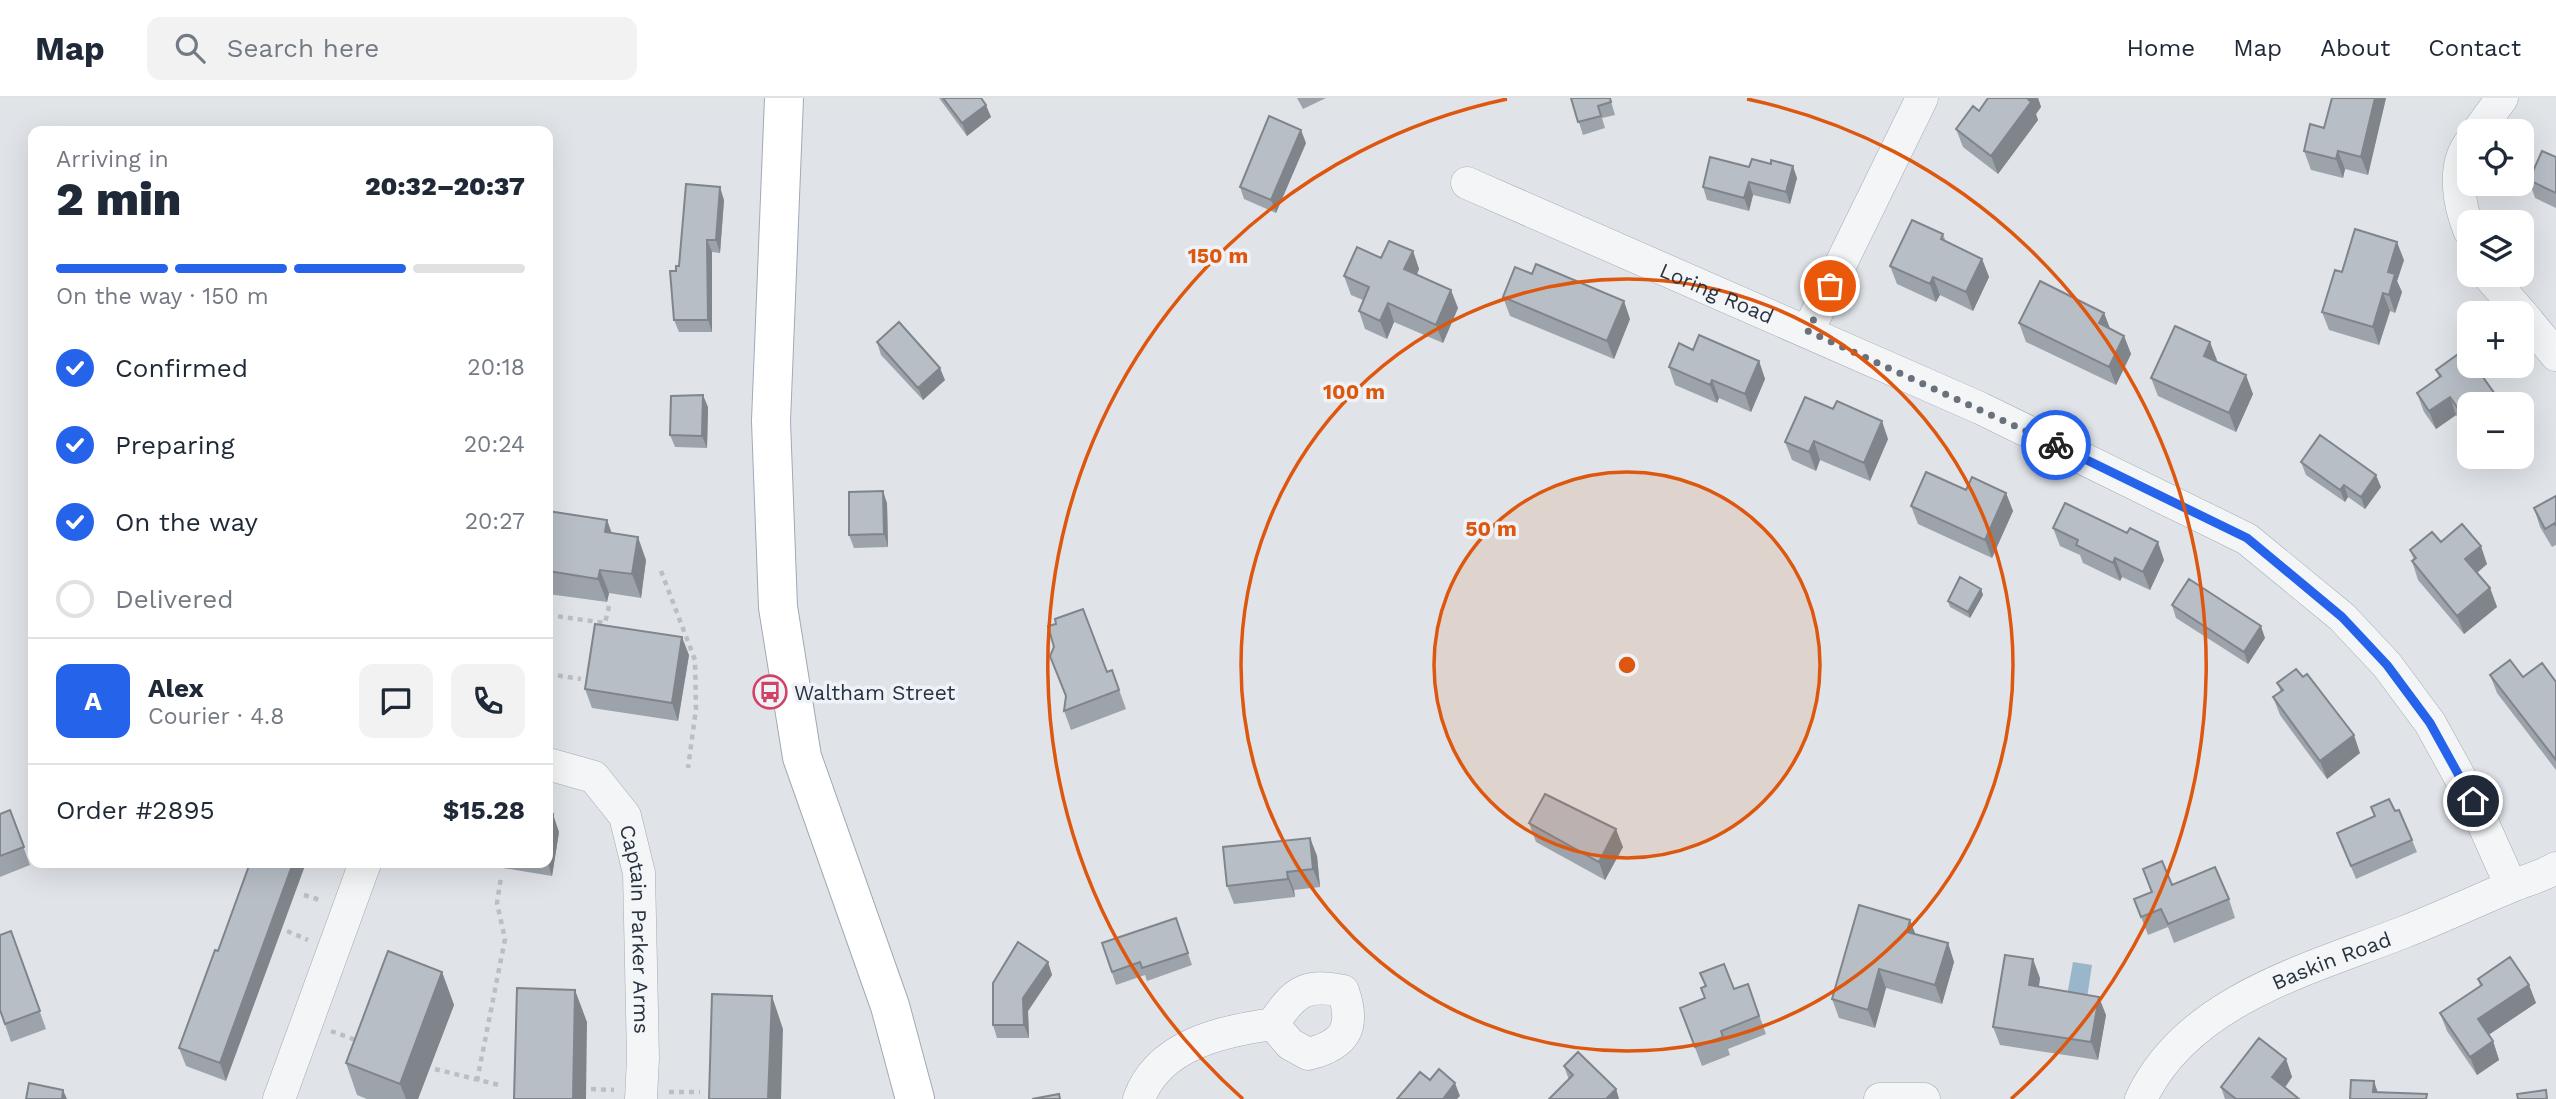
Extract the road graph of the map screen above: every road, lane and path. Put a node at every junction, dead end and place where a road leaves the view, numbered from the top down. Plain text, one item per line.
1 (784, 98) edge
2 (1922, 98) edge
3 (2502, 98) edge
4 (2487, 119) edge
5 (1467, 183) dead end
6 (2498, 287) edge
7 (2510, 301) edge
8 (2534, 329) edge
9 (1808, 331) junction
10 (2556, 355) edge
11 (661, 571) dead end
12 (609, 607) dead end
13 (553, 616) edge
14 (553, 675) edge
15 (580, 679) dead end
16 (553, 765) edge
17 (688, 768) dead end
18 (363, 868) edge
19 (2556, 868) edge
20 (501, 877) dead end
21 (2511, 887) junction
22 (1273, 1024) dead end
23 (435, 1069) dead end
24 (477, 1082) junction
25 (503, 1086) dead end
26 (279, 1099) edge
27 (641, 1099) edge
28 (915, 1099) edge
29 (1139, 1099) edge
30 (1880, 1099) edge
31 (1924, 1099) edge
32 (2141, 1099) edge

1 - 28 main road
2 - 9 street
3 - 4 street
5 - 9 street, Loring Road
6 - 7 street
8 - 10 street
9 - 21 street, Loring Road
11 - 17 path
12 - 13 path
14 - 15 path
16 - 27 street, Captain Parker Arms
18 - 26 street
19 - 21 street, Baskin Road
20 - 24 path
21 - 32 street, Baskin Road
22 - 29 street
23 - 24 path
24 - 25 path
30 - 31 street

